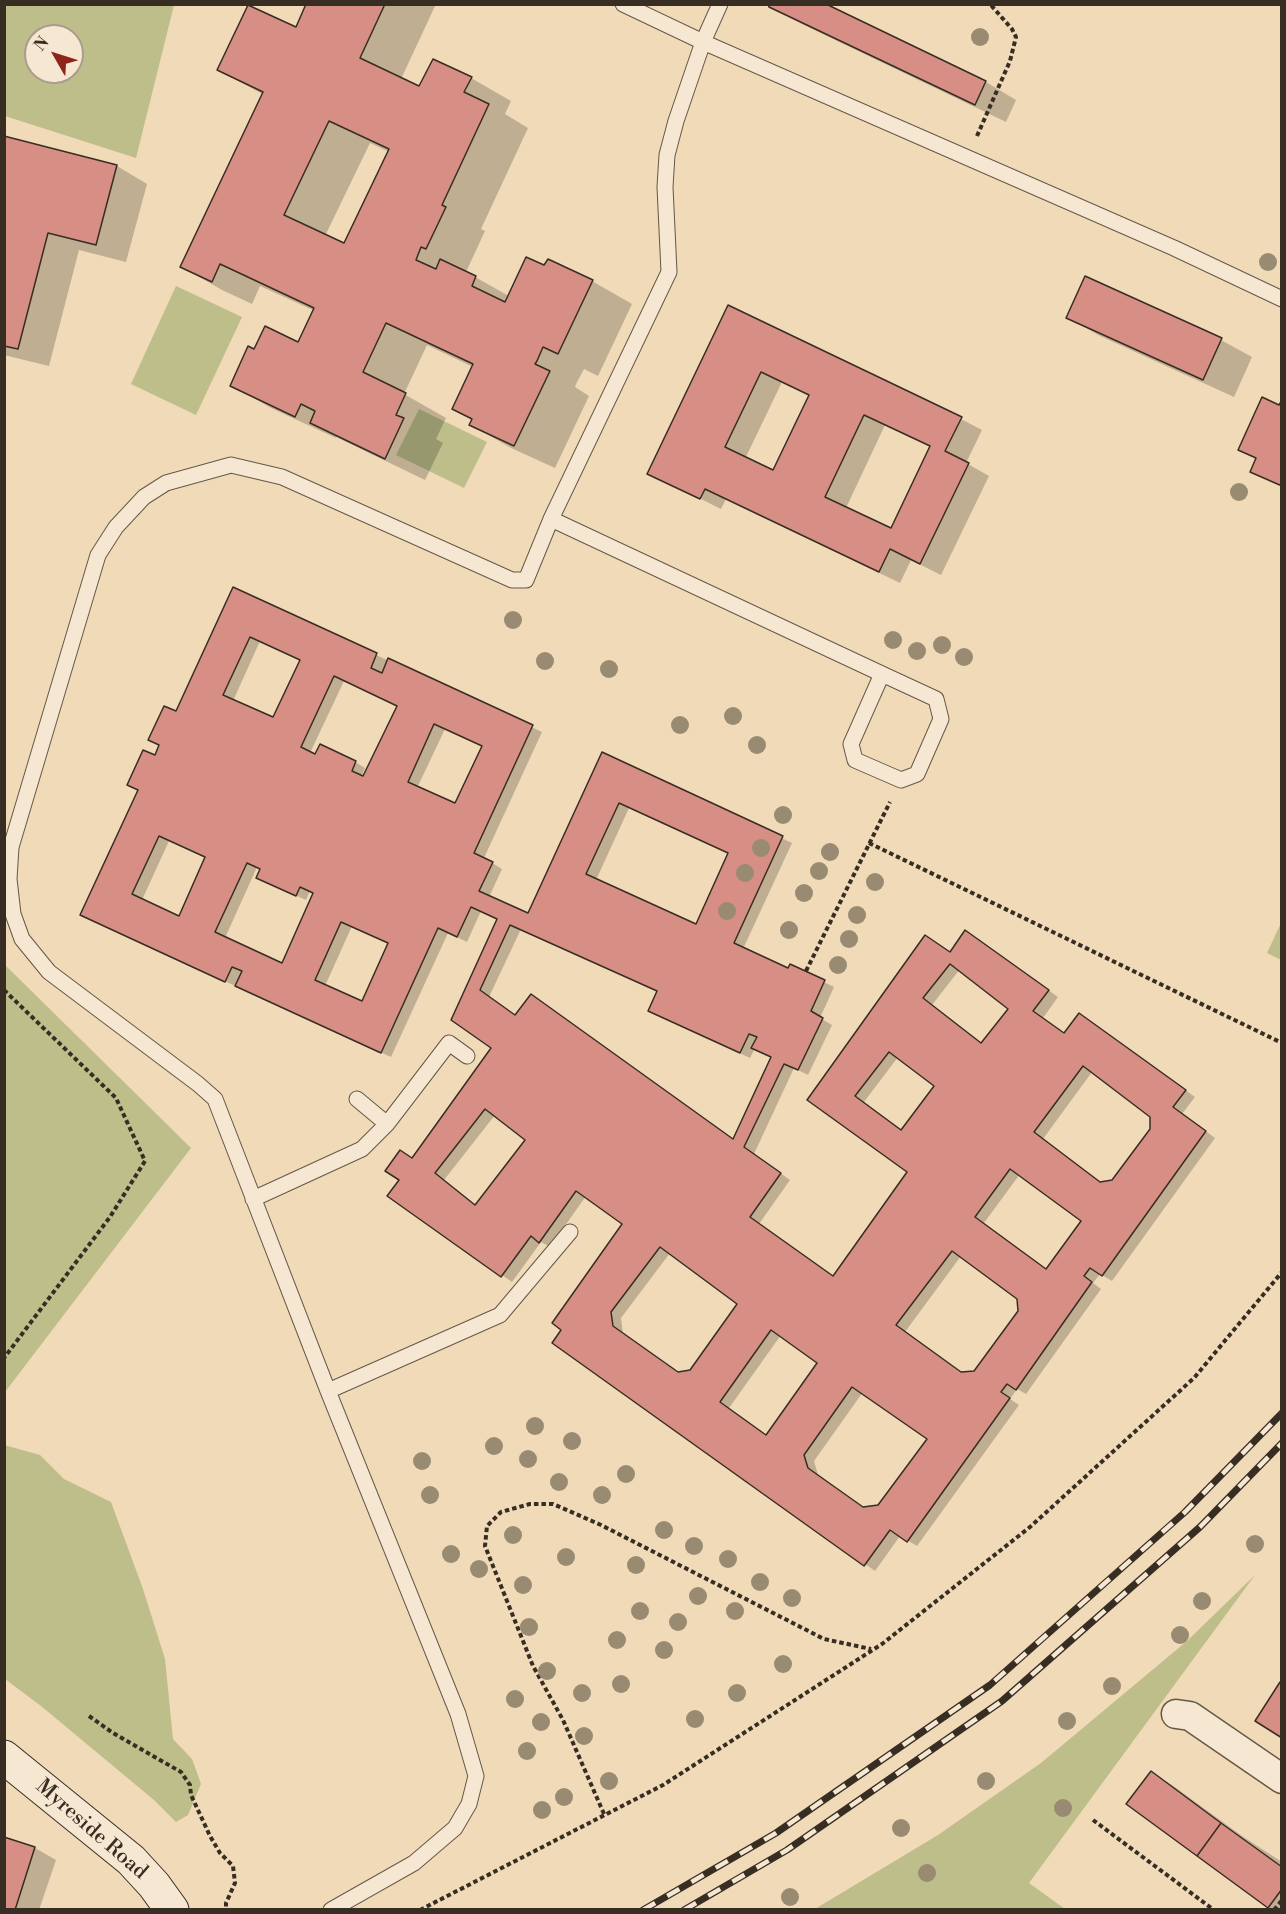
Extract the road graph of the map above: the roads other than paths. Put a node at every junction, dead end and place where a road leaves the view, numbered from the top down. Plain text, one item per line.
1 (623, 4) edge
2 (720, 4) edge
3 (703, 42) junction
4 (1281, 299) edge
5 (551, 519) junction
6 (882, 674) junction
7 (467, 1056) dead end
8 (357, 1099) dead end
9 (387, 1124) junction
10 (253, 1199) junction
11 (570, 1232) dead end
12 (328, 1391) junction
13 (1176, 1714) dead end
14 (4, 1757) edge
15 (1281, 1779) edge
16 (172, 1910) edge
17 (331, 1910) edge

1 - 3 lane
2 - 3 lane
3 - 4 lane
3 - 5 lane
5 - 6 lane
5 - 10 lane
6 - 6 lane
7 - 9 lane
8 - 9 lane
9 - 10 lane
10 - 12 lane
11 - 12 lane
12 - 17 lane
13 - 15 street
14 - 16 street, Myreside Road

